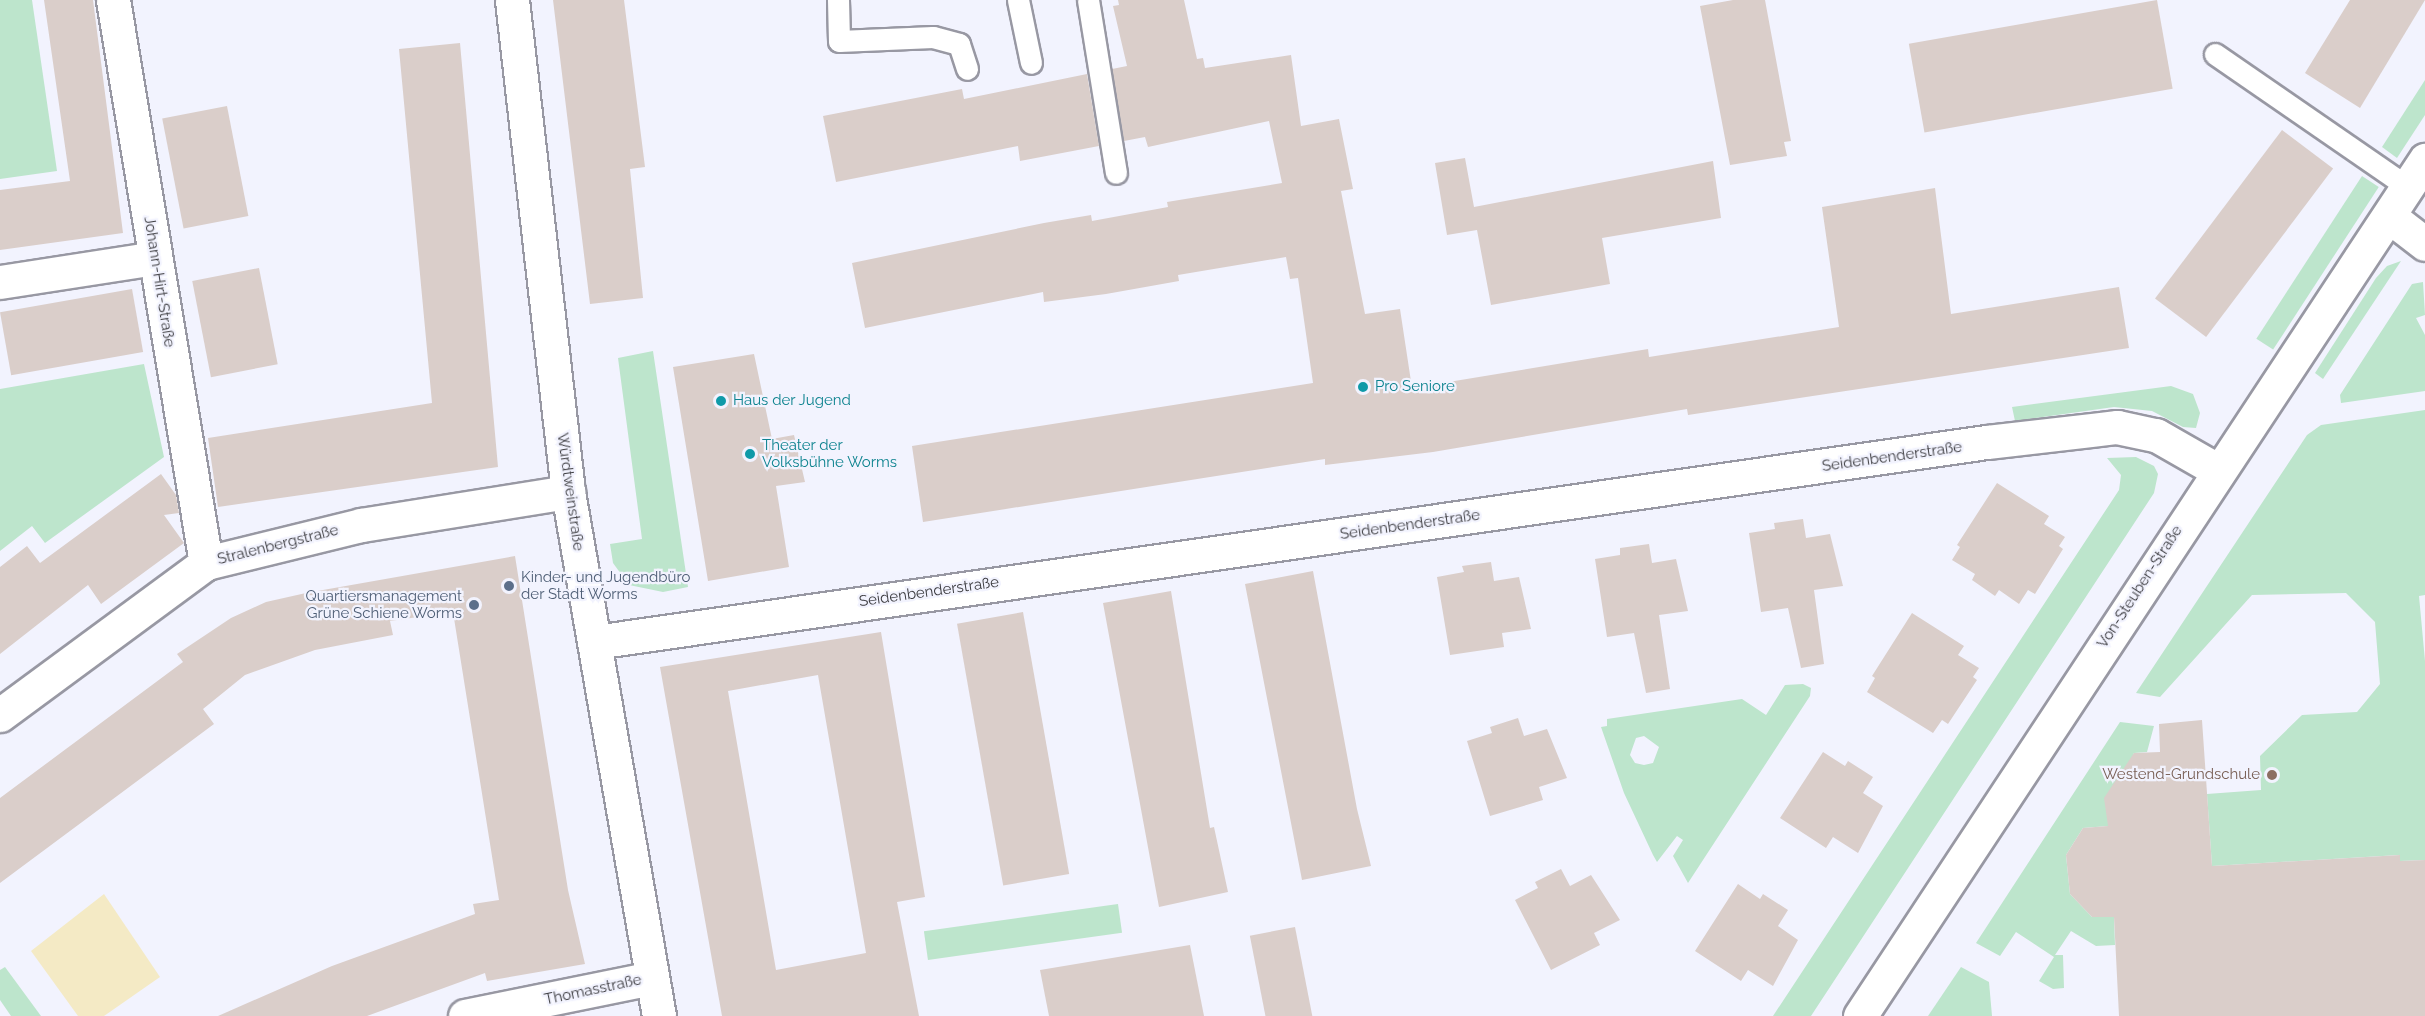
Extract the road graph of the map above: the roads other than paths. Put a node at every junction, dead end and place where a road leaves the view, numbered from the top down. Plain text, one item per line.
1 (113, 0) edge
2 (512, 0) edge
3 (838, 0) edge
4 (1018, 0) edge
5 (1088, 0) edge
6 (2215, 54) dead end
7 (1031, 63) dead end
8 (967, 69) dead end
9 (1116, 173) dead end
10 (2417, 174) edge
11 (2390, 217) junction
12 (2425, 244) edge
13 (155, 258) junction
14 (0, 282) edge
15 (2217, 470) junction
16 (568, 492) junction
17 (206, 563) junction
18 (595, 642) junction
19 (0, 715) edge
20 (651, 978) junction
21 (465, 1016) edge
22 (659, 1016) edge
23 (1860, 1016) edge

1 - 13 street, Johann-Hirt-Straße
2 - 16 street, Würdtweinstraße
3 - 8 lane
4 - 7 lane
5 - 9 lane
6 - 10 lane
10 - 11 street, Von-Steuben-Straße
11 - 12 street
11 - 15 street, Von-Steuben-Straße
13 - 14 street
13 - 17 street, Johann-Hirt-Straße
15 - 18 street, Seidenbenderstraße
15 - 23 street, Von-Steuben-Straße
16 - 17 street, Stralenbergstraße
16 - 18 street, Würdtweinstraße
17 - 19 street, Stralenbergstraße
18 - 20 street, Würdtweinstraße
20 - 21 street, Thomasstraße
20 - 22 street, Würdtweinstraße

